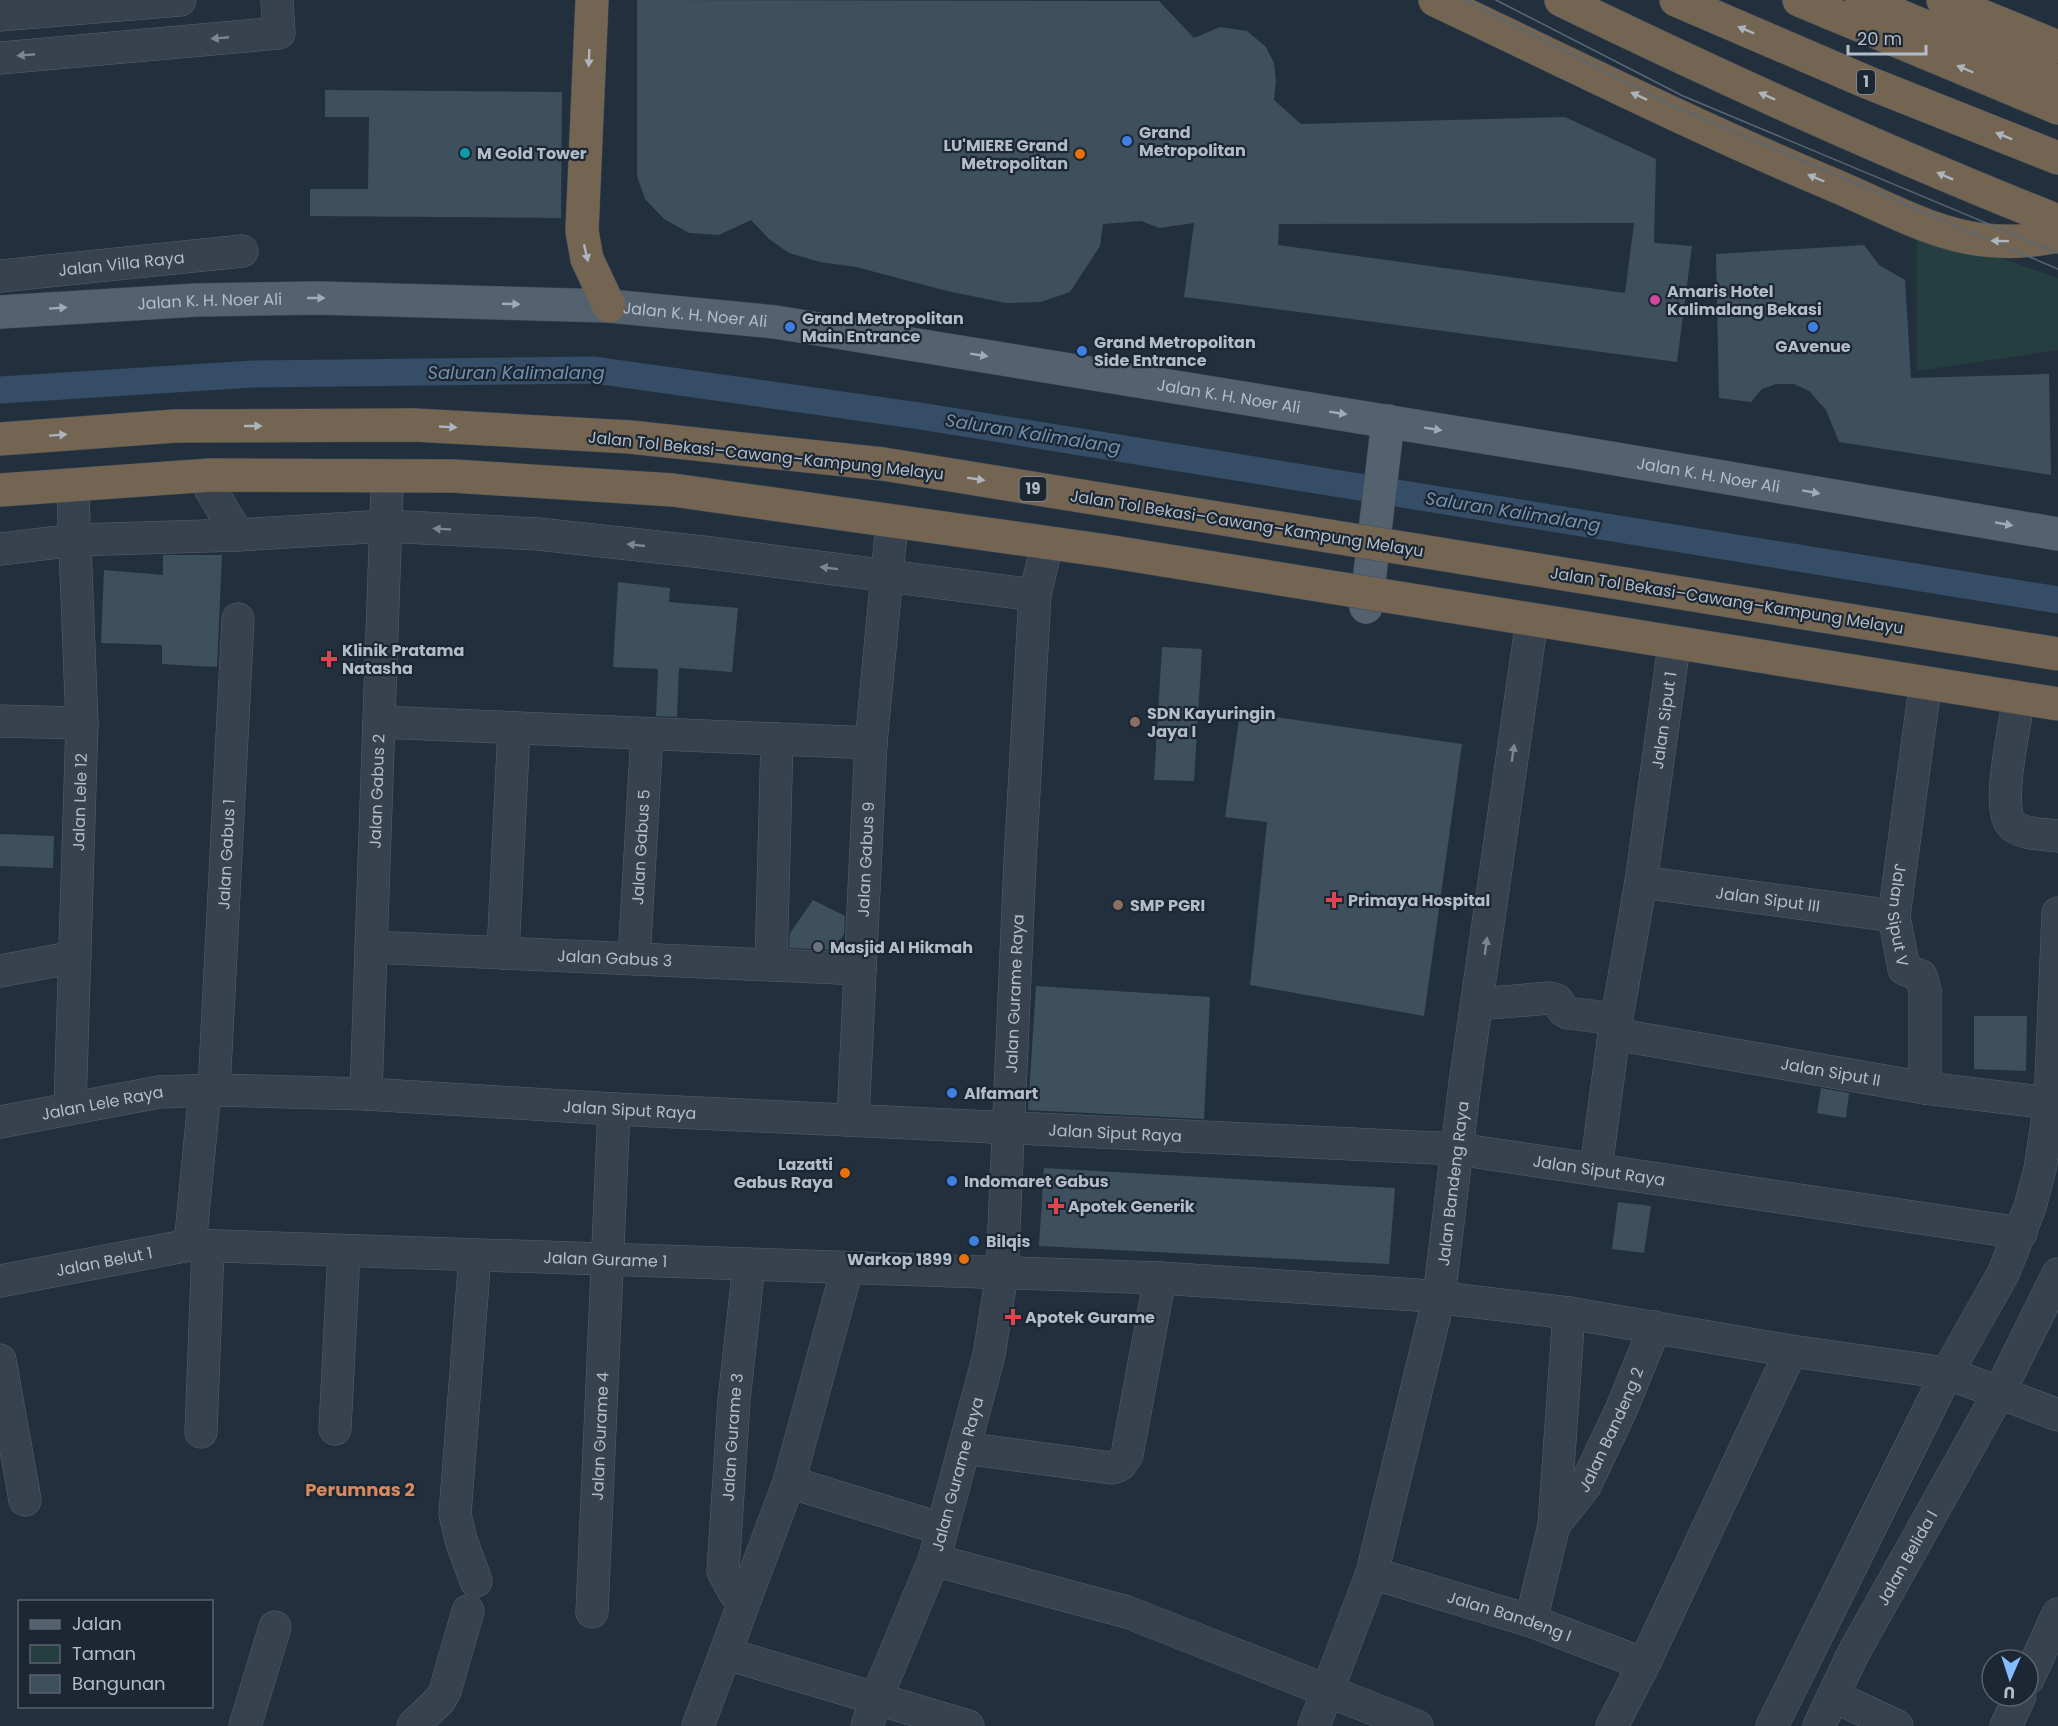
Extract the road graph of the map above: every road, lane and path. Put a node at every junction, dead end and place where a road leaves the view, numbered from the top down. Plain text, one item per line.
1 (180, 0) edge
2 (277, 0) edge
3 (592, 0) edge
4 (1435, 0) edge
5 (1560, 0) edge
6 (1676, 0) edge
7 (1799, 0) edge
8 (1862, 0) edge
9 (1943, 0) edge
10 (60, 4) edge
11 (0, 15) edge
12 (2058, 47) edge
13 (0, 58) edge
14 (2058, 82) edge
15 (2058, 108) edge
16 (2058, 158) edge
17 (2058, 221) edge
18 (2058, 236) edge
19 (242, 251) dead end
20 (0, 276) edge
21 (609, 306) junction
22 (0, 312) edge
23 (1380, 432) junction
24 (0, 439) edge
25 (387, 489) junction
26 (0, 490) edge
27 (211, 490) junction
28 (73, 496) junction
29 (0, 504) edge
30 (386, 526) junction
31 (891, 533) junction
32 (2058, 534) edge
33 (238, 535) junction
34 (75, 540) junction
35 (0, 549) edge
36 (1044, 557) junction
37 (888, 575) junction
38 (1035, 595) junction
39 (1357, 605) junction
40 (238, 619) dead end
41 (1531, 627) junction
42 (1673, 653) junction
43 (2058, 654) edge
44 (1924, 695) junction
45 (2058, 704) edge
46 (2017, 709) junction
47 (2058, 716) edge
48 (0, 721) edge
49 (380, 722) junction
50 (82, 723) junction
51 (514, 728) junction
52 (647, 734) junction
53 (777, 739) junction
54 (871, 743) junction
55 (2058, 836) edge
56 (1641, 882) junction
57 (2058, 913) edge
58 (1894, 916) junction
59 (371, 947) junction
60 (504, 953) junction
61 (75, 957) junction
62 (634, 959) junction
63 (771, 965) junction
64 (860, 969) junction
65 (0, 971) edge
66 (1478, 1004) junction
67 (1615, 1027) junction
68 (1925, 1088) junction
69 (209, 1090) junction
70 (366, 1094) junction
71 (2050, 1103) junction
72 (70, 1108) junction
73 (614, 1109) junction
74 (852, 1119) junction
75 (0, 1122) edge
76 (1008, 1126) junction
77 (1457, 1149) junction
78 (1596, 1168) junction
79 (2021, 1233) junction
80 (199, 1246) junction
81 (344, 1252) junction
82 (475, 1256) junction
83 (607, 1260) junction
84 (748, 1265) junction
85 (847, 1269) junction
86 (1002, 1274) junction
87 (2058, 1274) edge
88 (1160, 1278) junction
89 (0, 1281) edge
90 (1439, 1297) junction
91 (1569, 1313) junction
92 (1655, 1327) junction
93 (1791, 1351) junction
94 (0, 1360) edge
95 (1975, 1382) junction
96 (2058, 1415) edge
97 (335, 1429) dead end
98 (201, 1432) dead end
99 (964, 1448) junction
100 (789, 1482) junction
101 (25, 1500) dead end
102 (1554, 1525) junction
103 (942, 1529) junction
104 (934, 1560) junction
105 (1372, 1573) junction
106 (476, 1581) dead end
107 (744, 1602) junction
108 (468, 1611) dead end
109 (592, 1612) dead end
110 (2058, 1614) edge
111 (1531, 1621) junction
112 (275, 1627) dead end
113 (727, 1654) junction
114 (1644, 1664) junction
115 (2041, 1671) edge
116 (1325, 1691) junction
117 (1833, 1696) junction
118 (2014, 1708) edge
119 (871, 1712) edge
120 (245, 1726) edge
121 (413, 1726) edge
122 (698, 1726) edge
123 (968, 1726) edge
124 (1314, 1726) edge
125 (1417, 1726) edge
126 (1612, 1726) edge
127 (1772, 1726) edge
128 (1819, 1726) edge
129 (1897, 1726) edge
130 (2006, 1726) edge

1 - 10 street
2 -> 13 street
3 -> 21 highway
18 -> 4 highway
17 -> 5 highway
16 -> 6 highway, 1
15 -> 7 highway
8 - 14 highway
9 - 12 highway
10 - 11 street
19 - 20 street, Jalan Villa Raya
22 -> 21 main road, Jalan K. H. Noer Ali
21 -> 23 main road, Jalan K. H. Noer Ali
23 -> 32 main road, Jalan K. H. Noer Ali
23 - 39 main road
24 -> 43 highway, Jalan Tol Bekasi–Cawang–Kampung Melayu / 19, bridge
25 - 27 main road
25 - 30 street, Jalan Gabus 2
25 - 31 main road
26 - 45 highway, bridge
27 - 28 main road
27 - 33 street
28 - 29 main road
28 - 34 street, Jalan Lele 12
30 - 33 street
37 -> 30 street
30 - 49 street, Jalan Gabus 2
31 - 36 main road
31 - 37 street, Jalan Gabus 9
33 - 34 street
34 - 35 street
34 - 50 street, Jalan Lele 12
36 - 38 street, Jalan Gurame Raya
36 - 39 main road
37 - 38 street
37 - 54 street, Jalan Gabus 9
38 - 76 street, Jalan Gurame Raya
39 - 41 main road
40 - 69 street, Jalan Gabus 1
41 - 42 main road
66 -> 41 street, Jalan Bandeng Raya
42 - 44 main road
42 - 56 street, Jalan Siput 1
44 - 46 main road
44 - 58 street, Jalan Siput V
46 - 47 main road
46 - 55 street
48 - 50 street
49 - 51 street
49 - 59 street, Jalan Gabus 2
50 - 61 street, Jalan Lele 12
51 - 52 street
51 - 60 street
52 - 53 street
52 - 62 street, Jalan Gabus 5
53 - 54 street
53 - 63 street
54 - 64 street, Jalan Gabus 9
56 - 58 street, Jalan Siput III
56 - 67 street, Jalan Siput 1
57 - 71 street
58 - 68 street, Jalan Siput V
59 - 60 street, Jalan Gabus 3
59 - 70 street, Jalan Gabus 2
60 - 62 street, Jalan Gabus 3
61 - 65 street
61 - 72 street, Jalan Lele 12
62 - 63 street, Jalan Gabus 3
63 - 64 street, Jalan Gabus 3
64 - 74 street, Jalan Gabus 9
66 - 67 street, Jalan Siput II
66 - 77 street, Jalan Bandeng Raya
67 - 68 street, Jalan Siput II
67 - 78 street, Jalan Siput 1
68 - 71 street, Jalan Siput II
69 - 70 street, Jalan Siput Raya
69 - 72 street, Jalan Lele Raya
69 - 80 street, Jalan Gabus 1
70 - 73 street, Jalan Siput Raya
71 - 79 street
72 - 75 street, Jalan Lele Raya
73 - 74 street, Jalan Siput Raya
73 - 83 street, Jalan Gurame 4
74 - 76 street, Jalan Siput Raya
76 - 77 street, Jalan Siput Raya
76 - 86 street, Jalan Gurame Raya
77 - 78 street, Jalan Siput Raya
77 - 90 street, Jalan Bandeng Raya
78 - 79 street, Jalan Siput Raya
79 - 95 street
80 - 81 street, Jalan Gurame 1
80 - 89 street, Jalan Belut 1
80 - 98 street, Jalan Gabus 1
81 - 82 street, Jalan Gurame 1
81 - 97 street
82 - 83 street, Jalan Gurame 1
82 - 106 street
83 - 84 street, Jalan Gurame 1
83 - 109 street, Jalan Gurame 4
84 - 85 street, Jalan Gurame 1
84 - 107 street, Jalan Gurame 3
85 - 86 street, Jalan Gurame 1
85 - 100 street
86 - 88 street, Jalan Gurame 1
86 - 99 street, Jalan Gurame Raya
87 - 95 street
88 - 90 street, Jalan Gurame 1
88 - 99 street
90 - 91 street, Jalan Gurame 1
90 - 105 street, Jalan Bandeng Raya
91 - 92 street, Jalan Gurame 1
91 - 102 street
92 - 93 street, Jalan Gurame 1
92 - 102 street, Jalan Bandeng 2
93 - 95 street, Jalan Gurame 1
93 - 114 street
94 - 101 street
95 - 96 street, Jalan Gurame 1
95 - 117 street, Jalan Belida I
95 - 127 street
99 - 103 street, Jalan Gurame Raya
100 - 103 street
100 - 107 street
102 - 111 street
103 - 104 street, Jalan Gurame Raya
104 - 116 street
104 - 119 street, Jalan Gurame Raya
105 - 111 street, Jalan Bandeng I
105 - 116 street, Jalan Bandeng Raya
107 - 113 street
108 - 121 street
110 - 115 street
111 - 114 street, Jalan Bandeng I
112 - 120 street
113 - 119 street
113 - 122 street
114 - 126 street
116 - 124 street, Jalan Bandeng Raya
116 - 125 street
117 - 128 street, Jalan Belida I
117 - 129 street
118 - 130 street
119 - 123 street

